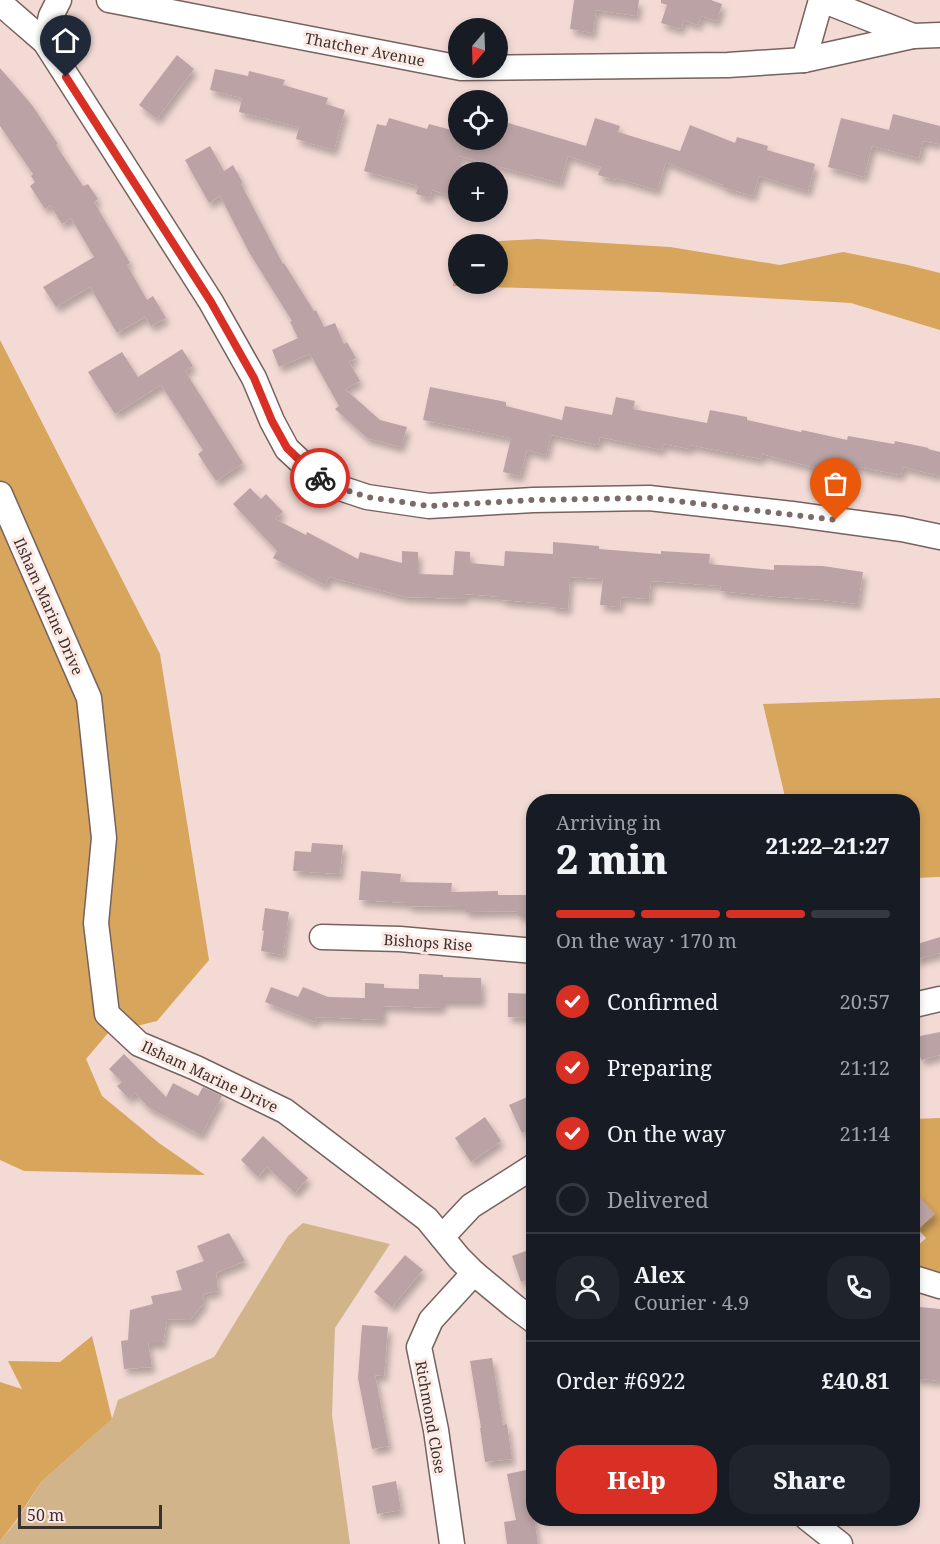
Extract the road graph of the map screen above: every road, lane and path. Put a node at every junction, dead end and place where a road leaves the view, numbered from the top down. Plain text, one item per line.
1 (60, 0) edge
2 (109, 0) edge
3 (821, 0) edge
4 (0, 3) edge
5 (940, 35) edge
6 (913, 36) junction
7 (45, 42) junction
8 (804, 60) junction
9 (0, 494) edge
10 (940, 537) edge
11 (322, 937) dead end
12 (526, 950) edge
13 (940, 999) edge
14 (920, 1004) edge
15 (526, 1171) edge
16 (442, 1238) junction
17 (474, 1273) junction
18 (920, 1280) edge
19 (940, 1286) edge
20 (526, 1315) edge
21 (817, 1526) edge
22 (453, 1544) edge
23 (840, 1544) edge

1 - 7 street
2 - 8 street, Thatcher Avenue
3 - 6 street, Thatcher Avenue
3 - 8 street, Thatcher Avenue
4 - 7 street
5 - 6 street, Thatcher Avenue
6 - 8 street, Thatcher Avenue
7 - 10 street
9 - 16 street, Ilsham Marine Drive
11 - 12 street, Bishops Rise
13 - 14 street
15 - 16 street
16 - 17 street, Ilsham Marine Drive
17 - 20 street, Ilsham Marine Drive
17 - 22 street, Richmond Close
18 - 19 street
21 - 23 street

